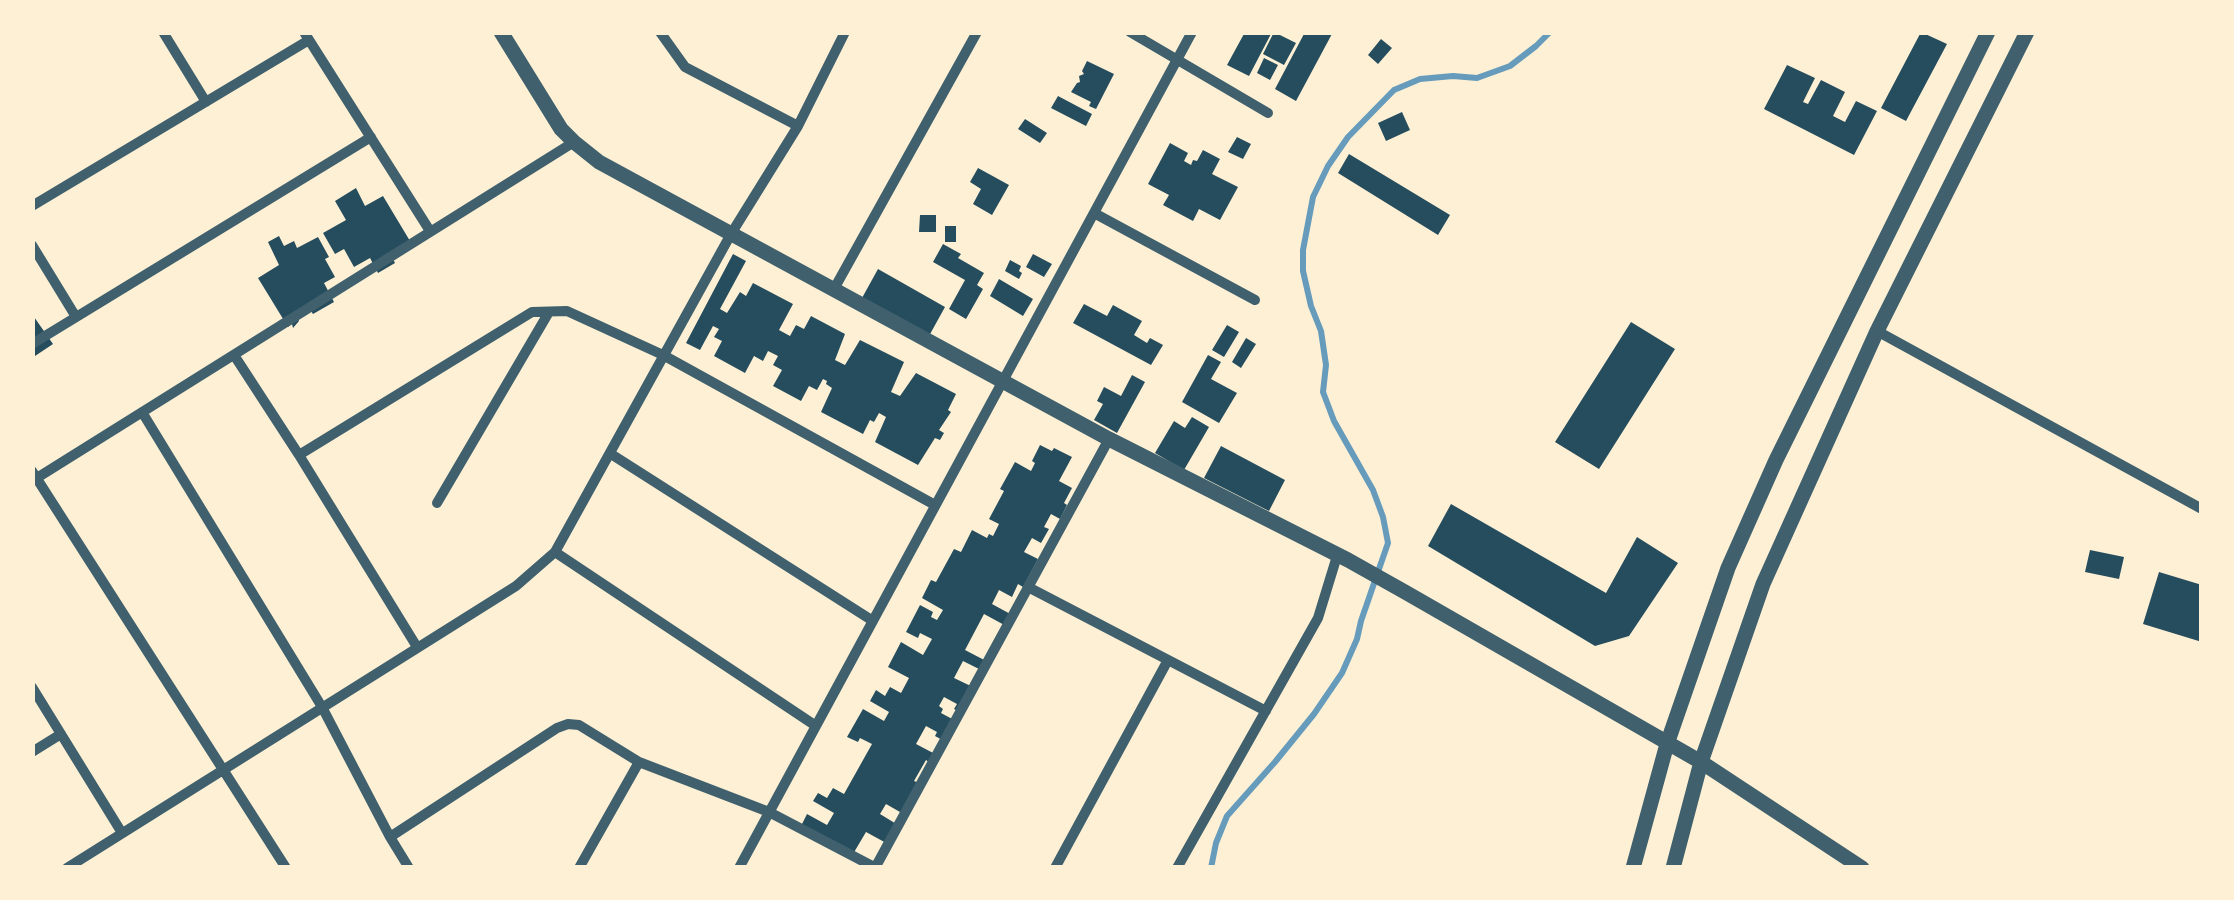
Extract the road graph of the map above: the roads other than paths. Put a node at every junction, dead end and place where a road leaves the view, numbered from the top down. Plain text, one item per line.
1 (163, 32) edge
2 (501, 32) edge
3 (660, 32) edge
4 (844, 32) edge
5 (977, 32) edge
6 (1130, 32) edge
7 (1192, 32) edge
8 (1988, 32) edge
9 (2027, 32) edge
10 (307, 36) edge
11 (1177, 60) junction
12 (206, 102) junction
13 (1268, 114) dead end
14 (798, 126) junction
15 (371, 138) junction
16 (574, 142) junction
17 (32, 206) edge
18 (1094, 213) junction
19 (430, 231) junction
20 (731, 234) junction
21 (32, 245) edge
22 (834, 289) junction
23 (1254, 300) dead end
24 (548, 312) junction
25 (76, 317) junction
26 (1877, 331) junction
27 (32, 344) edge
28 (234, 355) junction
29 (663, 355) junction
30 (1002, 381) junction
31 (142, 412) junction
32 (1109, 439) junction
33 (610, 454) junction
34 (299, 455) junction
35 (34, 477) edge
36 (437, 503) dead end
37 (935, 505) junction
38 (2202, 509) edge
39 (554, 552) junction
40 (1342, 558) junction
41 (1028, 587) junction
42 (872, 621) junction
43 (417, 647) junction
44 (1168, 660) junction
45 (32, 687) edge
46 (322, 707) junction
47 (1266, 711) junction
48 (816, 726) junction
49 (61, 734) junction
50 (1668, 744) junction
51 (32, 752) edge
52 (639, 762) junction
53 (1701, 762) junction
54 (223, 770) junction
55 (769, 812) junction
56 (122, 832) junction
57 (390, 837) junction
58 (285, 867) edge
59 (875, 867) edge
60 (66, 868) edge
61 (410, 868) edge
62 (579, 868) edge
63 (739, 868) edge
64 (1055, 868) edge
65 (1177, 868) edge
66 (1634, 868) edge
67 (1672, 868) edge
68 (1862, 868) edge

1 - 12 street
2 - 16 street
3 - 14 street
4 - 14 street
5 - 22 street
6 - 11 street
7 - 11 street
8 - 50 street
9 - 26 street
10 - 12 street
10 - 15 street
11 - 13 street
11 - 18 street
12 - 17 street
14 - 20 street
15 - 19 street
15 - 25 street
16 - 19 street
16 - 20 street
18 - 23 street
18 - 30 street
19 - 28 street
20 - 22 street
20 - 29 street
21 - 25 street
22 - 30 street
24 - 29 street
24 - 34 street
24 - 36 street
25 - 27 street
26 - 38 street
26 - 53 street
28 - 31 street
28 - 34 street
29 - 33 street
29 - 37 street
30 - 32 street
30 - 37 street
31 - 35 street
31 - 46 street
32 - 40 street
32 - 41 street
33 - 39 street
33 - 42 street
34 - 43 street
35 - 54 street
37 - 42 street
39 - 43 street
39 - 48 street
40 - 47 street
40 - 50 street
41 - 44 street
41 - 59 street
42 - 48 street
43 - 46 street
44 - 47 street
44 - 64 street
45 - 49 street
46 - 54 street
46 - 57 street
47 - 65 street
48 - 55 street
49 - 51 street
49 - 56 street
50 - 53 street
50 - 66 street
52 - 55 street
52 - 57 street
52 - 62 street
53 - 67 street
53 - 68 street
54 - 56 street
54 - 58 street
55 - 59 street
55 - 63 street
56 - 60 street
57 - 61 street

